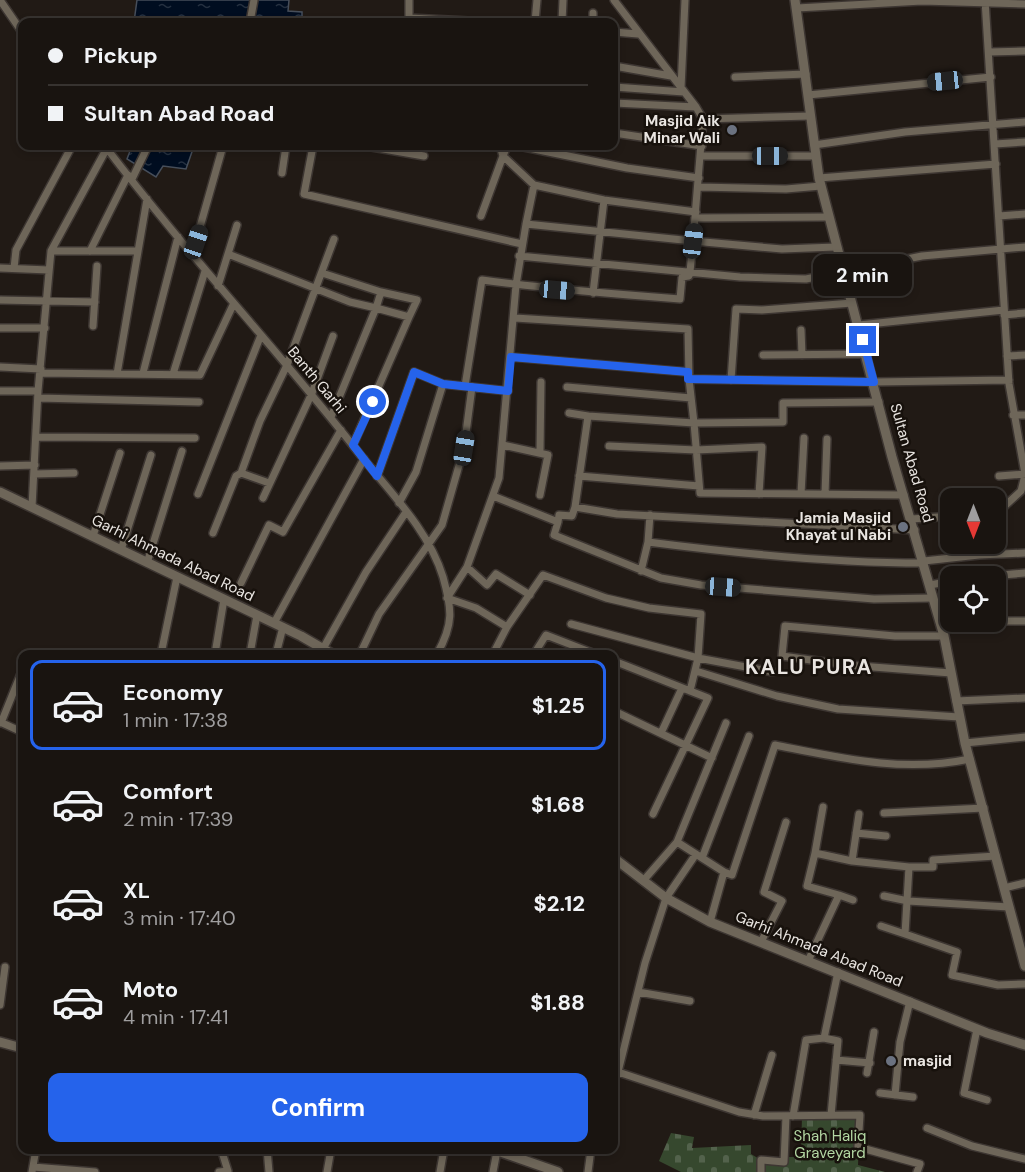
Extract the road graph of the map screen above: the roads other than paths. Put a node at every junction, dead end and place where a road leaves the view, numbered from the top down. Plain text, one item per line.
1 (0, 0) edge
2 (254, 0) edge
3 (409, 0) edge
4 (537, 0) edge
5 (563, 0) edge
6 (614, 0) edge
7 (685, 0) edge
8 (985, 2) edge
9 (796, 4) edge
10 (1025, 4) edge
11 (593, 13) dead end
12 (251, 18) edge
13 (409, 18) edge
14 (536, 18) edge
15 (562, 18) edge
16 (593, 18) edge
17 (18, 26) edge
18 (618, 32) edge
19 (638, 34) junction
20 (1025, 51) edge
21 (989, 52) junction
22 (618, 67) edge
23 (806, 74) junction
24 (671, 76) junction
25 (735, 77) dead end
26 (991, 77) junction
27 (618, 87) edge
28 (683, 90) junction
29 (808, 95) junction
30 (618, 103) edge
31 (696, 107) junction
32 (810, 116) junction
33 (703, 119) junction
34 (1025, 122) edge
35 (994, 124) junction
36 (618, 134) edge
37 (1025, 142) edge
38 (995, 144) junction
39 (814, 145) junction
40 (702, 146) junction
41 (70, 150) edge
42 (104, 150) edge
43 (108, 150) edge
44 (146, 150) edge
45 (222, 150) edge
46 (285, 150) edge
47 (312, 150) edge
48 (389, 150) edge
49 (501, 150) edge
50 (505, 150) edge
51 (539, 150) edge
52 (424, 156) dead end
53 (503, 156) junction
54 (702, 156) junction
55 (816, 156) junction
56 (996, 164) junction
57 (282, 173) dead end
58 (130, 177) junction
59 (699, 178) junction
60 (820, 182) junction
61 (534, 185) junction
62 (699, 187) junction
63 (147, 199) junction
64 (604, 200) junction
65 (1025, 214) edge
66 (696, 215) junction
67 (481, 216) dead end
68 (999, 216) junction
69 (829, 217) junction
70 (526, 224) junction
71 (237, 225) dead end
72 (599, 231) junction
73 (178, 237) junction
74 (334, 239) dead end
75 (693, 241) junction
76 (522, 244) junction
77 (836, 247) junction
78 (1025, 247) edge
79 (1001, 249) junction
80 (51, 251) junction
81 (90, 251) junction
82 (138, 251) junction
83 (228, 254) junction
84 (192, 255) junction
85 (519, 256) junction
86 (596, 263) junction
87 (97, 266) dead end
88 (0, 268) edge
89 (14, 268) junction
90 (49, 270) junction
91 (205, 271) junction
92 (690, 272) junction
93 (322, 273) junction
94 (844, 273) junction
95 (516, 285) junction
96 (218, 286) junction
97 (316, 289) junction
98 (381, 292) junction
99 (593, 293) junction
100 (47, 299) junction
101 (0, 300) edge
102 (95, 302) junction
103 (852, 303) junction
104 (233, 305) junction
105 (376, 308) junction
106 (1004, 312) junction
107 (1025, 314) edge
108 (409, 317) junction
109 (515, 318) junction
110 (859, 325) junction
111 (93, 326) dead end
112 (0, 328) edge
113 (45, 328) junction
114 (801, 330) dead end
115 (261, 335) junction
116 (333, 336) dead end
117 (867, 354) junction
118 (802, 355) junction
119 (1025, 355) edge
120 (763, 356) dead end
121 (1007, 356) junction
122 (511, 357) junction
123 (287, 365) junction
124 (0, 367) edge
125 (41, 371) junction
126 (143, 373) junction
127 (117, 374) junction
128 (173, 374) junction
129 (688, 376) junction
130 (731, 380) junction
131 (1009, 380) junction
132 (541, 382) dead end
133 (874, 382) junction
134 (443, 384) junction
135 (468, 386) junction
136 (567, 387) dead end
137 (0, 391) edge
138 (508, 391) junction
139 (312, 393) junction
140 (38, 394) junction
141 (691, 398) junction
142 (199, 402) dead end
143 (879, 402) junction
144 (569, 413) dead end
145 (1013, 415) junction
146 (1025, 415) edge
147 (588, 416) junction
148 (331, 417) junction
149 (694, 423) junction
150 (341, 430) junction
151 (38, 436) junction
152 (195, 438) dead end
153 (804, 438) dead end
154 (827, 439) dead end
155 (353, 445) junction
156 (504, 446) junction
157 (609, 446) dead end
158 (1022, 448) edge
159 (696, 450) junction
160 (540, 451) junction
161 (182, 452) dead end
162 (120, 453) dead end
163 (151, 454) dead end
164 (364, 459) junction
165 (35, 465) junction
166 (0, 466) edge
167 (74, 473) dead end
168 (241, 473) junction
169 (34, 474) junction
170 (1025, 474) edge
171 (377, 476) junction
172 (579, 476) junction
173 (999, 476) dead end
174 (269, 483) junction
175 (699, 486) junction
176 (1023, 491) edge
177 (0, 492) edge
178 (198, 494) dead end
179 (759, 494) junction
180 (801, 494) junction
181 (825, 494) junction
182 (540, 495) dead end
183 (904, 495) junction
184 (494, 496) junction
185 (262, 498) dead end
186 (399, 503) junction
187 (1006, 505) edge
188 (32, 507) junction
189 (575, 507) junction
190 (406, 512) junction
191 (650, 515) junction
192 (940, 517) edge
193 (912, 519) junction
194 (558, 522) junction
195 (915, 530) junction
196 (213, 533) dead end
197 (93, 536) junction
198 (648, 542) junction
199 (427, 543) junction
200 (121, 550) junction
201 (1025, 553) edge
202 (994, 554) edge
203 (1006, 554) edge
204 (147, 562) junction
205 (924, 562) junction
206 (467, 567) junction
207 (641, 571) junction
208 (1025, 573) edge
209 (1006, 575) edge
210 (177, 576) junction
211 (241, 583) dead end
212 (940, 583) edge
213 (930, 585) junction
214 (530, 595) junction
215 (447, 598) junction
216 (933, 598) junction
217 (224, 599) junction
218 (257, 615) junction
219 (1006, 621) edge
220 (1025, 621) edge
221 (940, 622) edge
222 (571, 624) dead end
223 (278, 625) junction
224 (507, 627) junction
225 (943, 632) edge
226 (944, 636) junction
227 (162, 650) edge
228 (216, 650) edge
229 (251, 650) edge
230 (276, 650) edge
231 (320, 650) edge
232 (323, 650) edge
233 (362, 650) edge
234 (439, 650) edge
235 (496, 650) edge
236 (537, 650) edge
237 (584, 650) edge
238 (698, 658) junction
239 (618, 663) edge
240 (696, 671) junction
241 (773, 672) dead end
242 (951, 673) junction
243 (18, 681) edge
244 (682, 688) junction
245 (690, 691) junction
246 (1025, 698) edge
247 (956, 701) junction
248 (618, 713) edge
249 (959, 717) junction
250 (1, 723) edge
251 (726, 723) dead end
252 (18, 730) edge
253 (661, 733) junction
254 (749, 736) dead end
255 (1025, 737) edge
256 (965, 743) junction
257 (686, 746) junction
258 (712, 758) junction
259 (970, 759) junction
260 (823, 807) dead end
261 (984, 808) junction
262 (884, 813) dead end
263 (653, 814) dead end
264 (858, 814) dead end
265 (786, 822) dead end
266 (856, 833) junction
267 (886, 836) dead end
268 (677, 842) junction
269 (815, 853) junction
270 (699, 856) junction
271 (996, 856) junction
272 (618, 861) edge
273 (852, 861) junction
274 (909, 867) junction
275 (724, 872) junction
276 (643, 881) junction
277 (1025, 883) edge
278 (1004, 888) junction
279 (839, 895) junction
280 (884, 896) dead end
281 (666, 898) junction
282 (853, 900) dead end
283 (908, 901) junction
284 (1009, 907) junction
285 (710, 922) junction
286 (881, 926) dead end
287 (905, 934) junction
288 (1021, 936) edge
289 (761, 942) junction
290 (808, 961) junction
291 (1025, 966) edge
292 (5, 967) dead end
293 (838, 972) junction
294 (1025, 984) edge
295 (638, 992) junction
296 (690, 1001) dead end
297 (910, 1001) junction
298 (0, 1005) edge
299 (977, 1029) junction
300 (874, 1032) dead end
301 (824, 1038) junction
302 (0, 1042) edge
303 (1025, 1045) edge
304 (18, 1047) edge
305 (772, 1055) dead end
306 (836, 1060) junction
307 (870, 1063) junction
308 (618, 1067) edge
309 (867, 1073) dead end
310 (618, 1075) edge
311 (880, 1093) dead end
312 (895, 1095) junction
313 (914, 1097) dead end
314 (987, 1100) dead end
315 (754, 1114) junction
316 (831, 1115) junction
317 (790, 1116) junction
318 (927, 1128) dead end
319 (35, 1154) edge
320 (223, 1154) edge
321 (267, 1154) edge
322 (330, 1154) edge
323 (443, 1154) edge
324 (495, 1154) edge
325 (504, 1154) edge
326 (590, 1154) edge
327 (1025, 1159) edge
328 (537, 1168) edge
329 (32, 1169) edge
330 (228, 1171) edge
331 (95, 1172) edge
332 (219, 1172) edge
333 (269, 1172) edge
334 (327, 1172) edge
335 (440, 1172) edge
336 (493, 1172) edge
337 (558, 1172) edge
338 (588, 1172) edge
339 (761, 1172) edge
340 (917, 1172) edge

1 - 17 street
2 - 12 street
3 - 13 street
4 - 14 street
5 - 15 street
6 - 19 street
7 - 28 street
8 - 9 street
8 - 10 street
8 - 21 street
9 - 23 street, Sultan Abad Road
11 - 16 street
18 - 19 street
19 - 24 street
20 - 21 street
21 - 26 street
22 - 24 street
23 - 25 street
23 - 29 street, Sultan Abad Road
24 - 28 street
26 - 29 street
26 - 35 street
27 - 28 street
28 - 31 street
29 - 32 street, Sultan Abad Road
30 - 31 street
31 - 33 street
32 - 33 street
32 - 39 street, Sultan Abad Road
33 - 40 street
34 - 35 street
35 - 38 street
35 - 39 street
36 - 40 street
37 - 38 street
38 - 56 street
39 - 55 street, Sultan Abad Road
40 - 54 street
41 - 89 street
42 - 80 street
43 - 58 street, Banth Garhi
44 - 58 street
45 - 84 street
46 - 57 street
47 - 76 street
48 - 52 street
49 - 53 street
50 - 53 street
51 - 59 street
53 - 61 street
53 - 67 street
54 - 55 street
54 - 59 street
55 - 60 street, Sultan Abad Road
56 - 60 street
56 - 68 street
58 - 63 street, Banth Garhi
58 - 81 street
59 - 62 street
60 - 62 street
60 - 69 street, Sultan Abad Road
61 - 64 street
61 - 70 street
62 - 66 street
63 - 73 street, Banth Garhi
63 - 82 street
64 - 66 street
64 - 72 street
65 - 68 street
66 - 69 street
66 - 75 street
68 - 79 street
69 - 77 street, Sultan Abad Road
70 - 72 street
70 - 76 street
71 - 83 street
72 - 75 street
72 - 86 street
73 - 84 street, Banth Garhi
73 - 126 street
74 - 93 street
75 - 77 street
75 - 92 street
76 - 85 street
77 - 94 street, Sultan Abad Road
78 - 79 street
79 - 94 street
79 - 106 street
80 - 81 street
80 - 90 street
81 - 82 street
82 - 127 street
83 - 96 street
83 - 97 street
84 - 91 street, Banth Garhi
85 - 86 street
85 - 95 street
86 - 92 street
86 - 99 street
87 - 102 street
88 - 89 street
89 - 90 street
90 - 100 street
91 - 96 street, Banth Garhi
91 - 128 street
92 - 94 street
92 - 99 street
93 - 97 street
93 - 98 street
94 - 103 street, Sultan Abad Road
95 - 99 street
95 - 109 street
95 - 135 street
96 - 104 street, Banth Garhi
97 - 105 street
97 - 123 street
98 - 105 street
98 - 108 street
100 - 101 street
100 - 102 street
100 - 113 street
102 - 111 street
103 - 110 street, Sultan Abad Road
103 - 130 street
104 - 115 street, Banth Garhi
104 - 128 street
105 - 108 street
105 - 148 street
106 - 107 street
106 - 110 street
106 - 121 street
108 - 155 street
109 - 122 street
109 - 129 street
110 - 117 street, Sultan Abad Road
112 - 113 street
113 - 125 street
114 - 118 street
115 - 123 street, Banth Garhi
115 - 178 street
116 - 139 street
117 - 118 street
117 - 133 street, Sultan Abad Road
118 - 120 street
119 - 121 street
121 - 131 street
122 - 129 street
122 - 138 street
123 - 139 street, Banth Garhi
123 - 168 street
124 - 125 street
125 - 127 street
125 - 140 street
126 - 127 street
126 - 128 street
129 - 130 street
129 - 141 street
130 - 133 street
131 - 133 street
131 - 145 street
132 - 160 street
133 - 143 street, Sultan Abad Road
134 - 135 street
134 - 171 street
134 - 186 street
135 - 138 street
135 - 199 street
136 - 141 street
137 - 140 street
138 - 156 street
139 - 148 street, Banth Garhi
139 - 174 street
140 - 142 street
140 - 151 street
141 - 149 street
143 - 149 street
143 - 183 street, Sultan Abad Road
144 - 147 street
145 - 146 street
145 - 158 street
147 - 149 street
147 - 172 street
148 - 150 street, Banth Garhi
149 - 159 street
150 - 155 street, Banth Garhi
150 - 211 street
151 - 152 street
151 - 165 street
153 - 180 street
154 - 181 street
155 - 164 street, Banth Garhi
156 - 160 street
156 - 184 street
157 - 159 street
158 - 170 street
159 - 175 street
159 - 179 street
160 - 182 street
161 - 204 street
162 - 197 street
163 - 200 street
164 - 171 street, Banth Garhi
164 - 223 street
165 - 166 street
165 - 169 street
167 - 169 street
168 - 174 street
168 - 196 street
169 - 188 street
170 - 173 street
170 - 176 street
171 - 186 street, Banth Garhi
172 - 175 street
172 - 189 street
174 - 185 street
175 - 179 street
176 - 187 street
177 - 188 street, Garhi Ahmada Abad Road
179 - 180 street
180 - 181 street
181 - 183 street
183 - 193 street, Sultan Abad Road
184 - 194 street
184 - 206 street
186 - 190 street, Banth Garhi
188 - 197 street, Garhi Ahmada Abad Road
189 - 191 street
189 - 194 street
190 - 199 street, Banth Garhi
190 - 232 street
191 - 195 street
191 - 198 street
192 - 193 street
193 - 195 street, Sultan Abad Road
194 - 207 street
195 - 205 street, Sultan Abad Road
197 - 200 street, Garhi Ahmada Abad Road
198 - 205 street
198 - 207 street
199 - 215 street, Banth Garhi
199 - 233 street
200 - 204 street, Garhi Ahmada Abad Road
201 - 203 street
202 - 205 street
204 - 210 street, Garhi Ahmada Abad Road
205 - 213 street, Sultan Abad Road
206 - 214 street
206 - 215 street
207 - 216 street
208 - 209 street
210 - 217 street, Garhi Ahmada Abad Road
210 - 227 street
212 - 213 street
213 - 216 street, Sultan Abad Road
214 - 224 street
214 - 238 street
215 - 224 street
215 - 234 street, Banth Garhi
216 - 221 street, Sultan Abad Road
217 - 218 street, Garhi Ahmada Abad Road
217 - 228 street
218 - 223 street, Garhi Ahmada Abad Road
218 - 229 street
219 - 220 street
222 - 238 street
223 - 230 street
223 - 231 street, Garhi Ahmada Abad Road
224 - 235 street
225 - 226 street, Sultan Abad Road
226 - 242 street, Sultan Abad Road
226 - 242 street
236 - 237 street
238 - 240 street
238 - 241 street
239 - 244 street
240 - 245 street
240 - 249 street
242 - 247 street, Sultan Abad Road
243 - 250 street
244 - 245 street
244 - 253 street
245 - 257 street
246 - 247 street
247 - 249 street, Sultan Abad Road
248 - 253 street
249 - 256 street, Sultan Abad Road
250 - 252 street
251 - 258 street
253 - 257 street
254 - 270 street
255 - 256 street
256 - 259 street, Sultan Abad Road
257 - 258 street
257 - 263 street
258 - 268 street
259 - 261 street, Sultan Abad Road
259 - 275 street
260 - 269 street
261 - 262 street
261 - 271 street, Sultan Abad Road
264 - 266 street
265 - 289 street
266 - 267 street
266 - 273 street
268 - 270 street
268 - 276 street
269 - 273 street
269 - 279 street
270 - 275 street
270 - 281 street
271 - 274 street
271 - 278 street, Sultan Abad Road
272 - 276 street, Garhi Ahmada Abad Road
273 - 274 street
274 - 283 street
275 - 285 street
276 - 281 street, Garhi Ahmada Abad Road
277 - 278 street
278 - 284 street, Sultan Abad Road
279 - 282 street
279 - 290 street
280 - 283 street
281 - 285 street, Garhi Ahmada Abad Road
281 - 295 street
283 - 284 street
283 - 287 street
284 - 288 street, Sultan Abad Road
285 - 289 street, Garhi Ahmada Abad Road
286 - 287 street
287 - 294 street
288 - 291 street, Sultan Abad Road
289 - 290 street, Garhi Ahmada Abad Road
290 - 293 street, Garhi Ahmada Abad Road
292 - 298 street
293 - 297 street, Garhi Ahmada Abad Road
293 - 301 street
295 - 296 street
295 - 308 street
297 - 299 street, Garhi Ahmada Abad Road
297 - 312 street
299 - 303 street, Garhi Ahmada Abad Road
299 - 314 street
300 - 307 street
301 - 306 street
301 - 317 street
302 - 304 street
305 - 315 street
306 - 307 street
306 - 316 street
307 - 309 street
310 - 315 street
311 - 312 street
312 - 313 street
315 - 317 street
316 - 317 street
316 - 340 street
317 - 339 street
318 - 327 street
319 - 329 street
320 - 330 street
321 - 333 street
322 - 334 street
323 - 335 street
324 - 336 street
325 - 328 street
326 - 338 street
328 - 337 street
329 - 331 street
330 - 332 street

